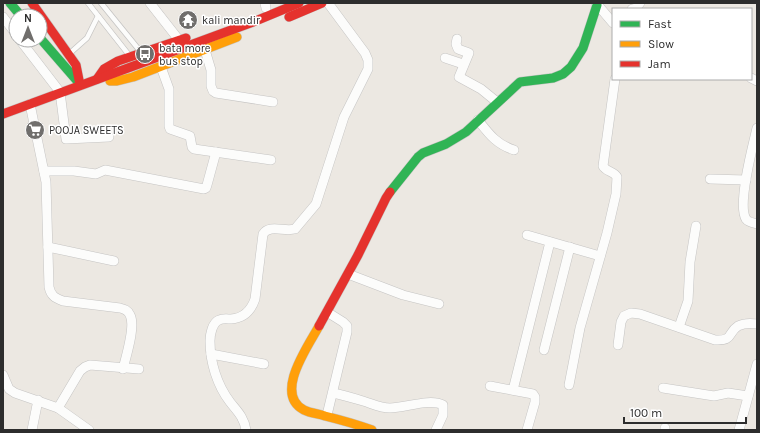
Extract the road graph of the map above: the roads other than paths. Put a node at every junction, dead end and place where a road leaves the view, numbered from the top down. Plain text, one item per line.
1 (32, 3) edge
2 (88, 3) edge
3 (101, 3) edge
4 (150, 3) edge
5 (279, 3) edge
6 (299, 3) edge
7 (322, 3) edge
8 (328, 3) edge
9 (597, 4) edge
10 (265, 6) edge
11 (98, 16) junction
12 (612, 22) edge
13 (457, 39) dead end
14 (179, 40) junction
15 (48, 47) edge
16 (26, 48) edge
17 (205, 50) junction
18 (142, 53) junction
19 (69, 54) junction
20 (130, 56) junction
21 (445, 58) dead end
22 (463, 64) junction
23 (161, 67) junction
24 (97, 79) junction
25 (616, 80) edge
26 (80, 85) junction
27 (60, 92) junction
28 (274, 102) dead end
29 (497, 102) junction
30 (30, 104) junction
31 (3, 114) edge
32 (478, 120) junction
33 (757, 128) edge
34 (109, 137) dead end
35 (514, 150) dead end
36 (216, 152) junction
37 (271, 160) dead end
38 (44, 171) junction
39 (710, 179) dead end
40 (746, 180) junction
41 (757, 224) edge
42 (696, 226) dead end
43 (526, 235) dead end
44 (550, 242) junction
45 (48, 247) junction
46 (570, 247) junction
47 (600, 256) junction
48 (114, 261) dead end
49 (348, 274) junction
50 (439, 304) dead end
51 (327, 312) junction
52 (757, 324) edge
53 (679, 327) junction
54 (618, 345) dead end
55 (544, 350) dead end
56 (211, 354) junction
57 (264, 364) dead end
58 (757, 364) edge
59 (123, 369) junction
60 (139, 369) dead end
61 (3, 375) edge
62 (569, 385) dead end
63 (490, 386) dead end
64 (663, 388) dead end
65 (513, 390) junction
66 (332, 393) junction
67 (748, 396) junction
68 (38, 400) junction
69 (58, 408) junction
70 (327, 415) junction
71 (32, 430) edge
72 (89, 430) edge
73 (246, 430) edge
74 (372, 430) edge
75 (436, 430) edge
76 (527, 430) edge
77 (739, 430) edge

1 - 19 street
2 - 11 lane
3 - 18 lane
4 - 14 street
5 - 10 street
6 - 24 street
7 - 17 street
8 - 56 street
9 - 12 street
9 - 29 street
10 - 14 street
11 - 19 lane
11 - 20 lane
13 - 22 street
14 - 18 street
15 - 26 street
16 - 27 street
17 - 23 street
17 - 28 street
18 - 20 street
19 - 26 street
20 - 24 street
21 - 22 street
22 - 29 street
23 - 24 street
23 - 36 street
24 - 26 street
25 - 47 street
26 - 27 street
27 - 30 street
27 - 34 street
29 - 32 street
30 - 31 street
30 - 38 street
32 - 35 street
32 - 49 street
33 - 40 street
36 - 37 street
36 - 38 street
38 - 45 street
39 - 40 street
40 - 41 street
42 - 53 street
43 - 44 street
44 - 46 street
44 - 65 street
45 - 48 street
45 - 59 street
46 - 47 street
46 - 55 street
47 - 62 street
49 - 50 street
49 - 51 street
51 - 66 street
51 - 70 street
52 - 53 street
53 - 54 street
56 - 57 street
56 - 73 street
58 - 67 street
59 - 60 street
59 - 69 street
61 - 68 street
63 - 65 street
64 - 67 street
65 - 76 street
66 - 70 street
66 - 75 street
67 - 77 street
68 - 69 street
68 - 71 street
69 - 72 street
70 - 74 street

